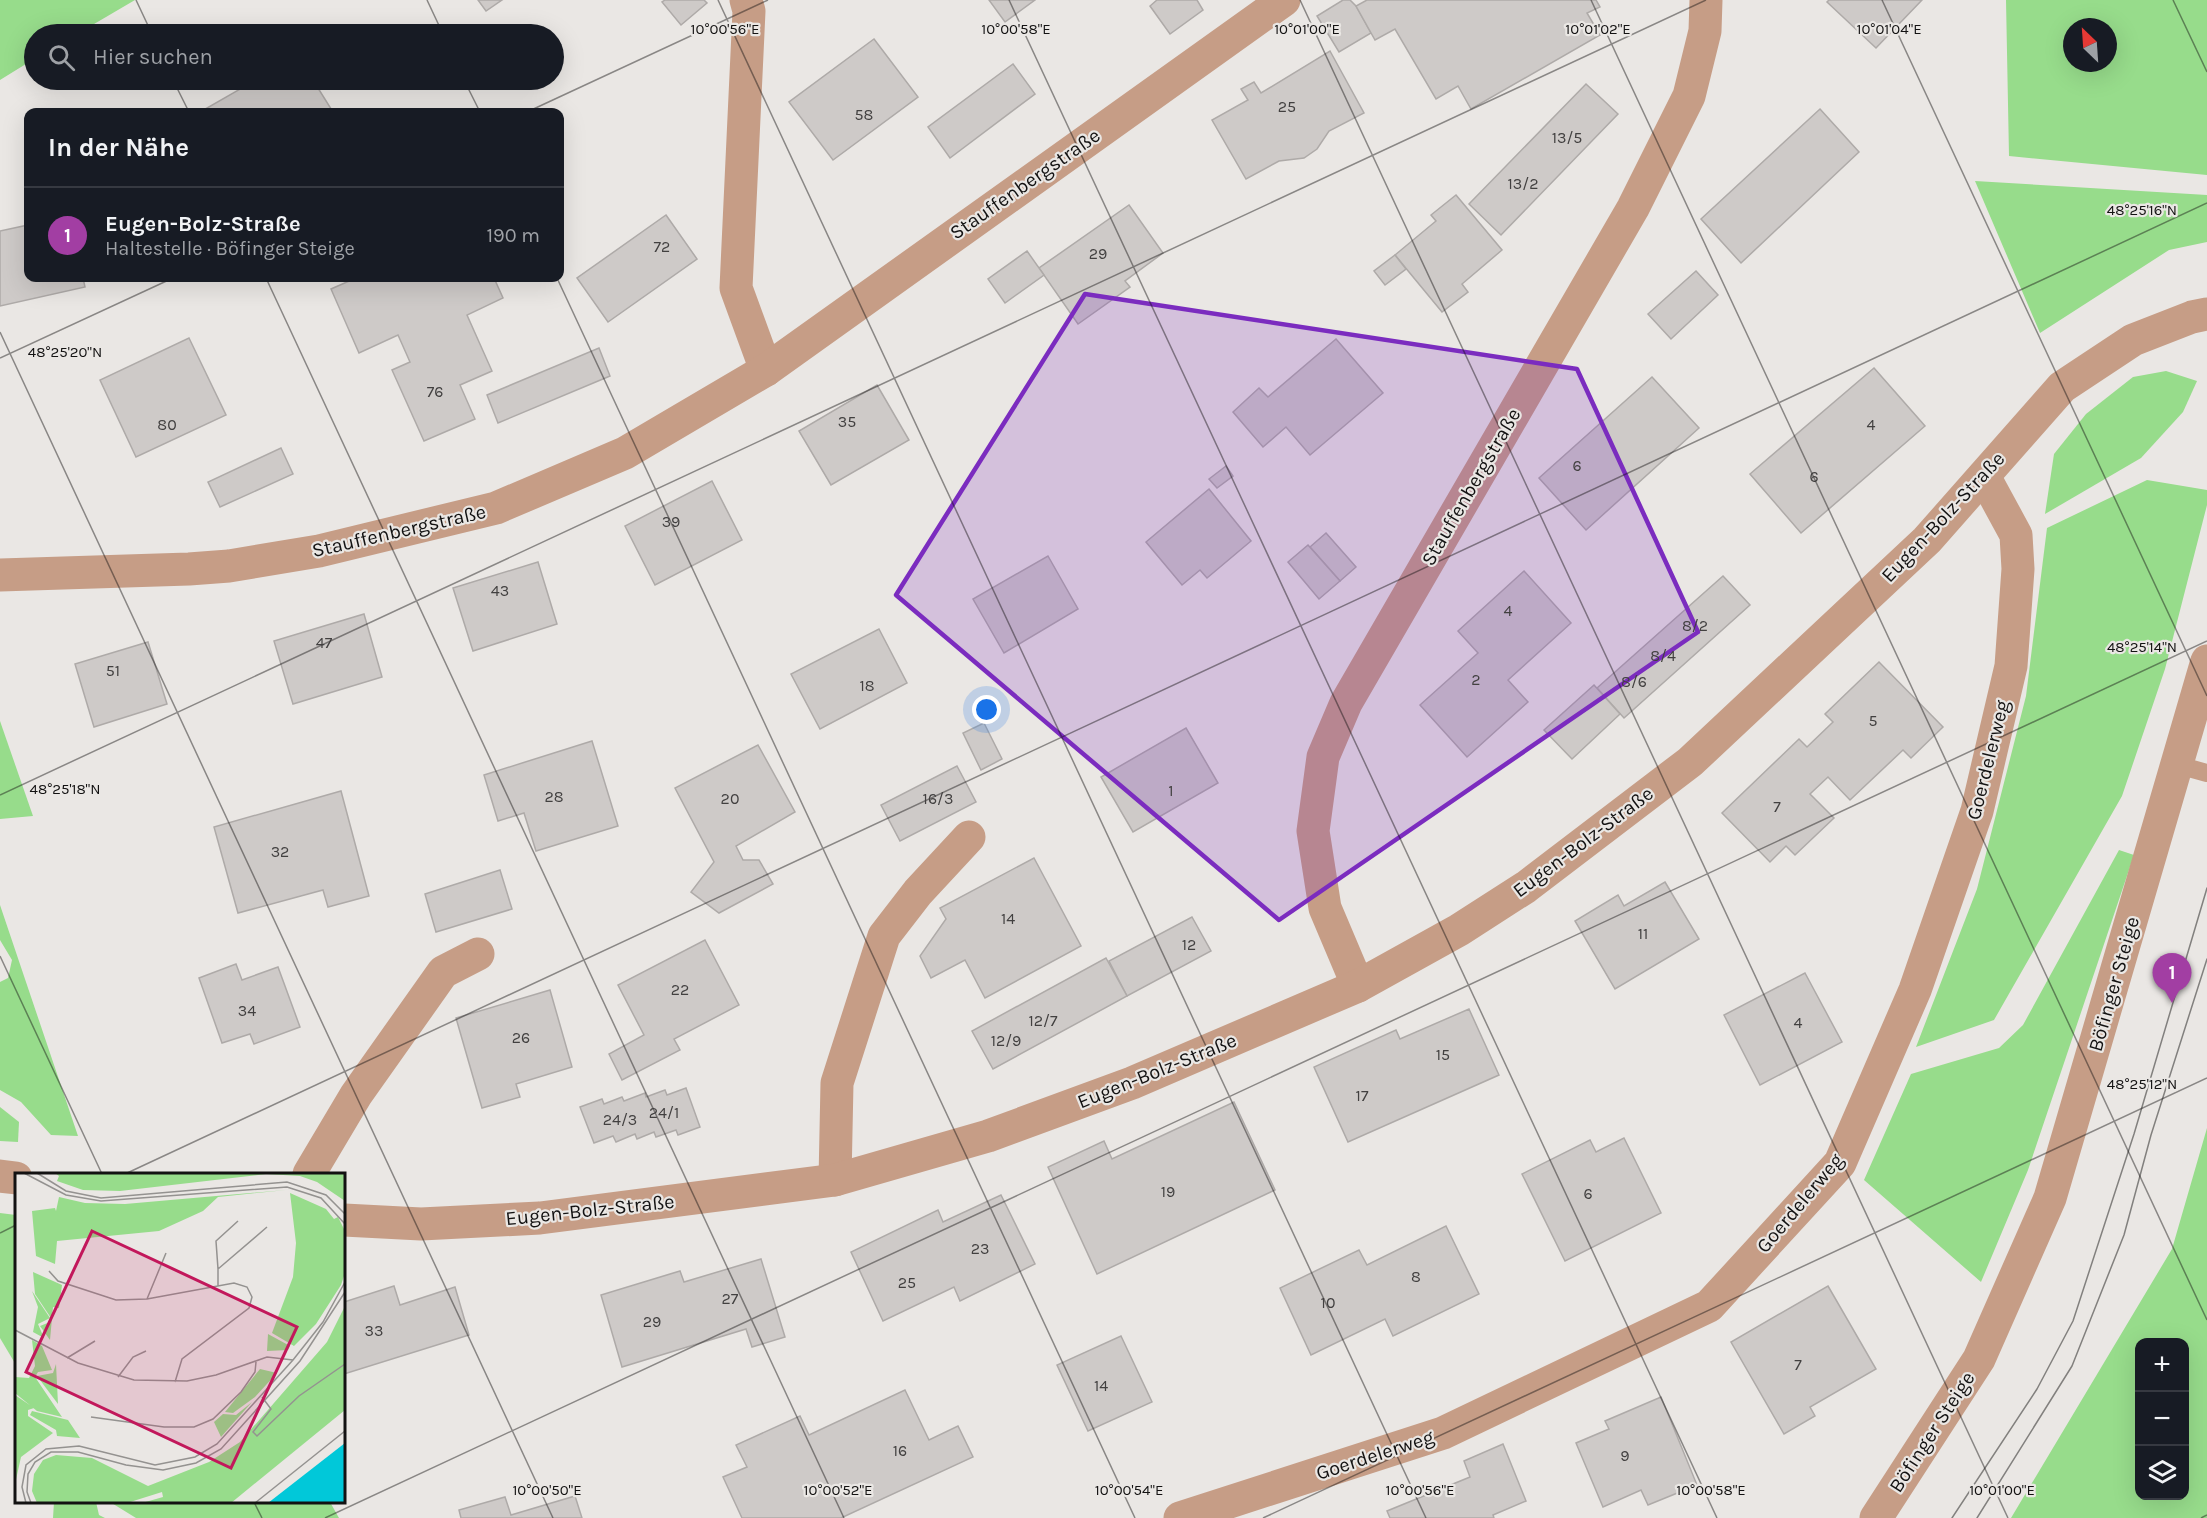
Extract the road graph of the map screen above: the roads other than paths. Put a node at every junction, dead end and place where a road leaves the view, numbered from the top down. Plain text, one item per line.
1 (746, 0) edge
2 (1284, 0) edge
3 (1706, 0) edge
4 (2207, 314) edge
5 (766, 370) junction
6 (1984, 476) junction
7 (0, 575) edge
8 (2207, 661) edge
9 (2192, 769) edge
10 (969, 837) dead end
11 (478, 954) dead end
12 (1358, 986) junction
13 (310, 1173) edge
14 (0, 1176) edge
15 (15, 1178) edge
16 (835, 1180) junction
17 (345, 1220) edge
18 (1180, 1518) edge
19 (1876, 1518) edge

1 - 5 street
2 - 5 street, Stauffenbergstraße
3 - 12 street, Stauffenbergstraße
4 - 6 street, Eugen-Bolz-Straße
5 - 7 street, Stauffenbergstraße
6 - 12 street, Eugen-Bolz-Straße
6 - 18 street, Goerdelerweg
8 - 9 street, Böfinger Steige
9 - 19 street, Böfinger Steige
10 - 16 street
11 - 13 street
12 - 16 street, Eugen-Bolz-Straße
14 - 15 street
16 - 17 street, Eugen-Bolz-Straße

